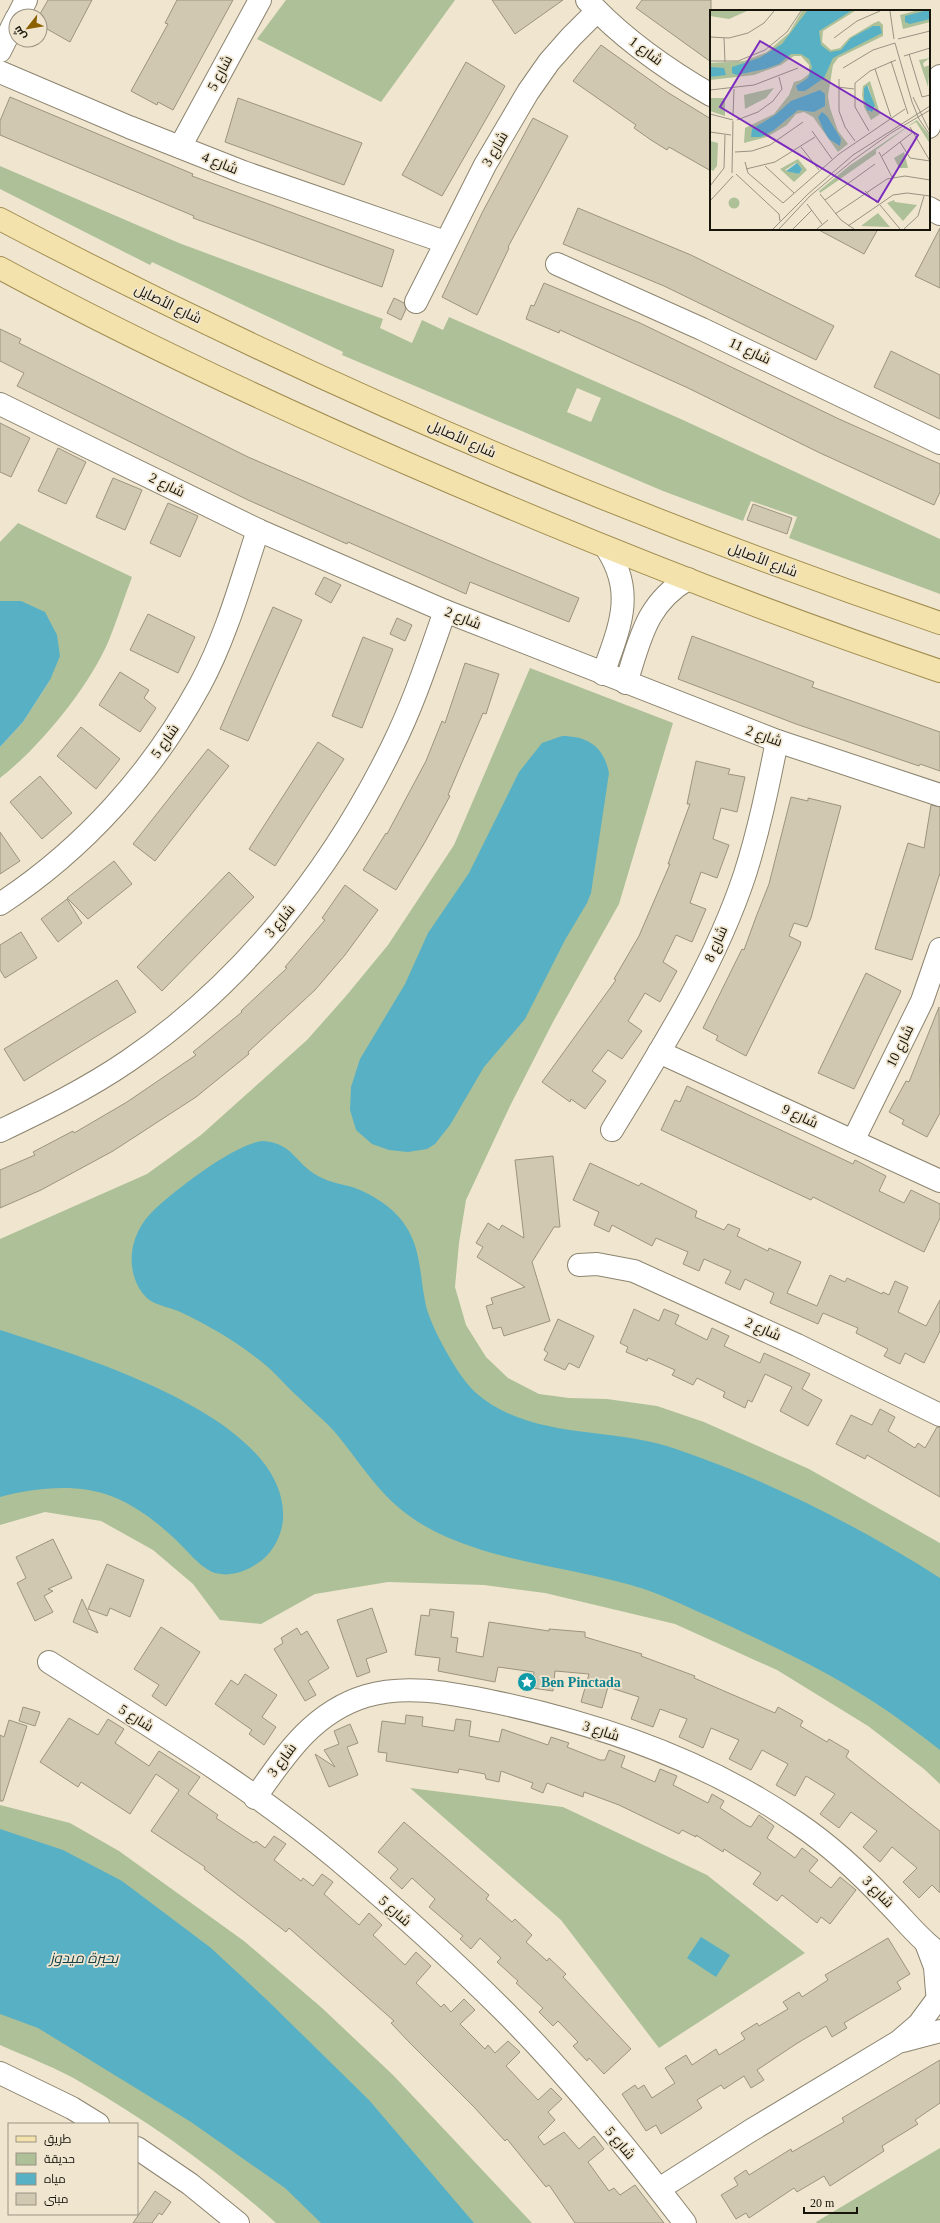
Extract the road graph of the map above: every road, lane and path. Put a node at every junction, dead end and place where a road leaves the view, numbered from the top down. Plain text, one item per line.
1 (260, 0) edge
2 (592, 6) edge
3 (8, 35) edge
4 (0, 51) edge
5 (0, 72) edge
6 (940, 76) edge
7 (710, 94) edge
8 (930, 122) edge
9 (180, 147) junction
10 (930, 209) edge
11 (940, 214) edge
12 (0, 219) edge
13 (445, 242) junction
14 (557, 264) dead end
15 (0, 268) edge
16 (416, 302) dead end
17 (0, 404) edge
18 (940, 443) edge
19 (258, 530) junction
20 (607, 549) junction
21 (688, 579) junction
22 (622, 602) junction
23 (445, 611) junction
24 (651, 613) junction
25 (940, 623) edge
26 (597, 671) junction
27 (940, 671) edge
28 (626, 683) junction
29 (777, 741) junction
30 (940, 795) edge
31 (0, 904) edge
32 (940, 949) edge
33 (659, 1052) junction
34 (612, 1130) dead end
35 (0, 1131) edge
36 (854, 1141) junction
37 (940, 1181) edge
38 (579, 1265) dead end
39 (940, 1415) edge
40 (49, 1662) dead end
41 (255, 1798) junction
42 (933, 1948) edge
43 (938, 1999) edge
44 (940, 2031) edge
45 (898, 2042) junction
46 (0, 2073) edge
47 (96, 2123) edge
48 (138, 2149) edge
49 (659, 2189) junction
50 (238, 2223) edge
51 (685, 2223) edge

1 - 9 street, شارع 5
2 - 7 street, شارع 1
2 - 13 street, شارع 3
3 - 4 street
5 - 9 street, شارع 4
6 - 8 street
9 - 13 street, شارع 4
10 - 11 street
12 - 25 main road, شارع الأصايل
13 - 16 street, شارع 3
14 - 18 street, شارع 11
15 - 20 main road
17 - 19 street, شارع 2
19 - 23 street, شارع 2
19 - 31 street, شارع 5
20 - 21 main road
20 - 22 street
21 - 24 street
21 - 27 main road
22 - 24 street
22 - 26 street
23 - 26 street, شارع 2
23 - 35 street, شارع 3
24 - 28 street
26 - 28 street, شارع 2
28 - 29 street, شارع 2
29 - 30 street, شارع 2
29 - 33 street, شارع 8
32 - 36 street, شارع 10
33 - 34 street, شارع 8
33 - 36 street, شارع 9
36 - 37 street, شارع 9
38 - 39 street, شارع 2
40 - 41 street, شارع 5
41 - 42 street, شارع 3
41 - 49 street, شارع 5
42 - 43 street, شارع 3
43 - 45 street
44 - 45 street
45 - 49 street
46 - 47 street
48 - 50 street
49 - 51 street, شارع 5

